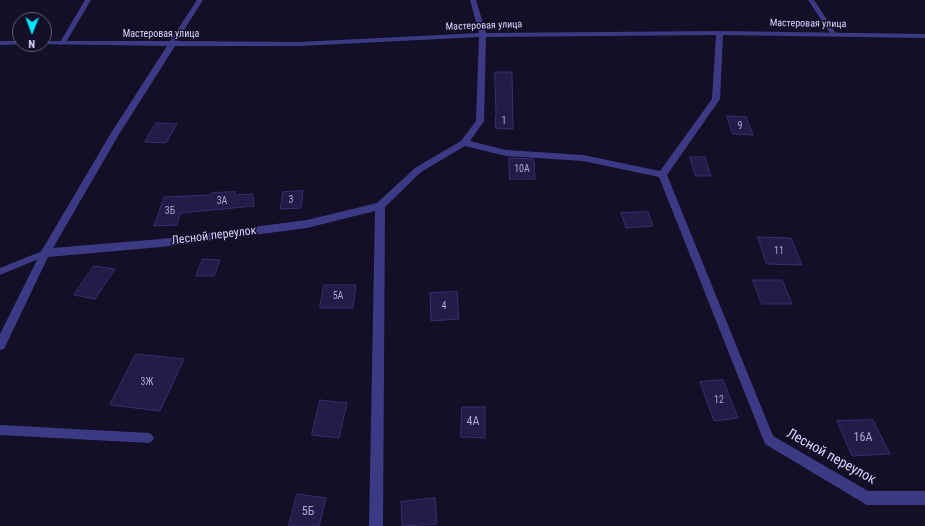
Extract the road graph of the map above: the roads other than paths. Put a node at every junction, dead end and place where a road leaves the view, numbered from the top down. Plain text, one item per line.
1 (88, 0) edge
2 (200, 0) edge
3 (474, 0) edge
4 (811, 0) edge
5 (720, 33) junction
6 (483, 35) junction
7 (834, 35) junction
8 (925, 36) edge
9 (0, 43) edge
10 (12, 43) edge
11 (52, 43) edge
12 (62, 44) junction
13 (171, 44) junction
14 (464, 143) junction
15 (662, 174) junction
16 (380, 206) junction
17 (45, 253) junction
18 (0, 272) edge
19 (0, 345) edge
20 (0, 430) edge
21 (149, 438) dead end
22 (925, 498) edge
23 (376, 526) edge

1 - 12 lane
2 - 13 street
3 - 6 street
4 - 7 lane
5 - 6 street, Мастеровая улица
5 - 7 street, Мастеровая улица
5 - 15 street
6 - 13 street, Мастеровая улица
6 - 14 street
7 - 8 street, Мастеровая улица
9 - 10 street
11 - 12 street, Мастеровая улица
12 - 13 street, Мастеровая улица
13 - 17 street
14 - 15 street
14 - 16 street
15 - 22 street, Лесной переулок
16 - 17 street, Лесной переулок
16 - 23 street
17 - 18 lane
17 - 19 street
20 - 21 lane

